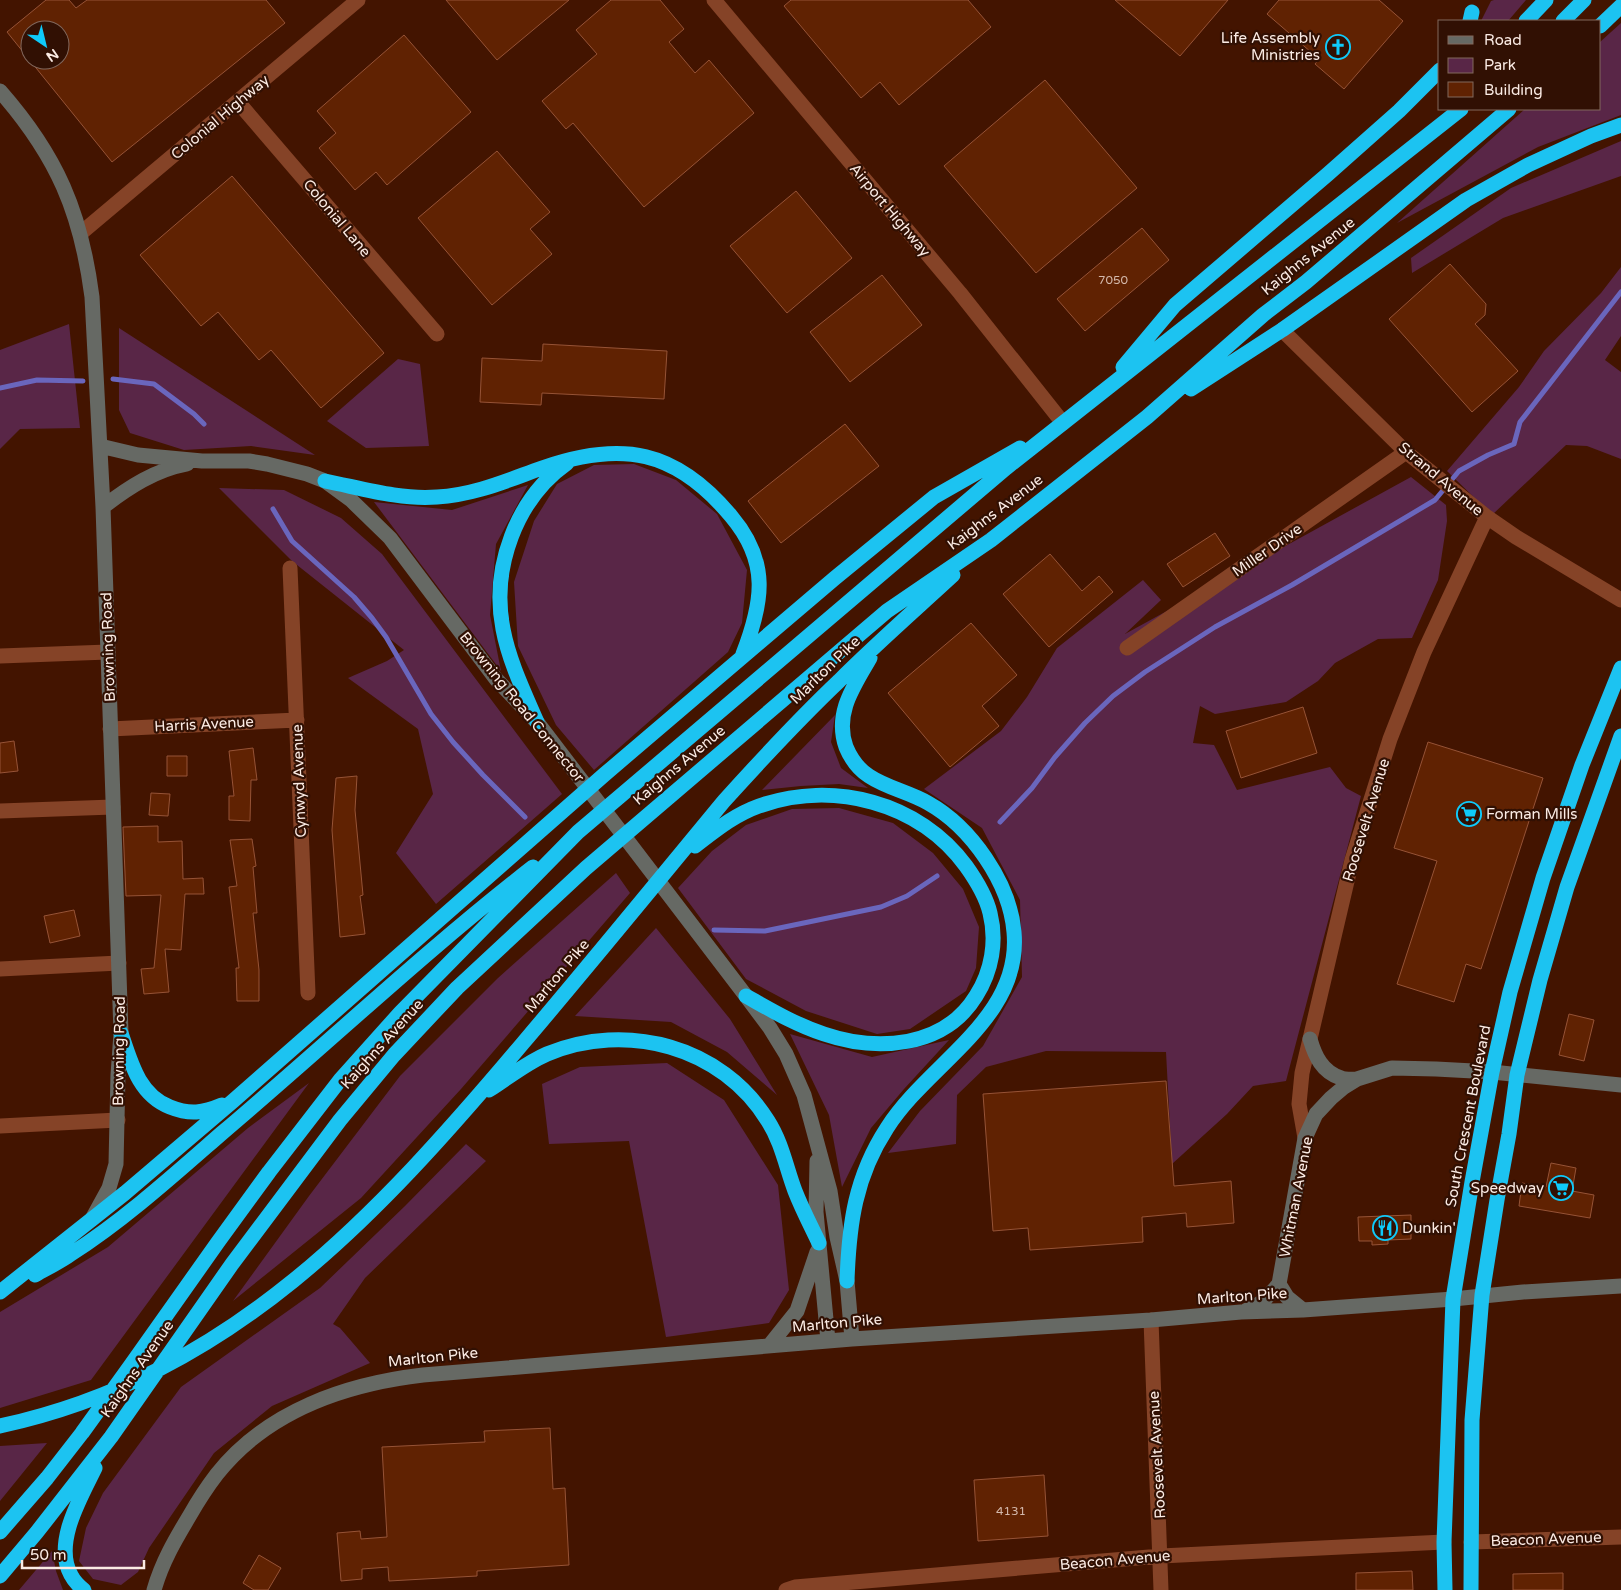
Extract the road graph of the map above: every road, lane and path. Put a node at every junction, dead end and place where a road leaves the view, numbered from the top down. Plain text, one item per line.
1 (358, 0) edge
2 (714, 0) edge
3 (1546, 0) edge
4 (1584, 0) edge
5 (1621, 6) edge
6 (1527, 20) edge
7 (1564, 20) edge
8 (1601, 25) edge
9 (1438, 72) edge
10 (0, 91) edge
11 (238, 102) junction
12 (1443, 110) edge
13 (1460, 110) edge
14 (1508, 110) edge
15 (1621, 125) edge
16 (1398, 157) junction
17 (81, 233) junction
18 (1282, 330) junction
19 (437, 334) dead end
20 (1102, 391) junction
21 (1147, 417) junction
22 (1063, 423) junction
23 (100, 446) junction
24 (1406, 452) junction
25 (575, 458) junction
26 (202, 461) junction
27 (325, 481) junction
28 (103, 506) junction
29 (1487, 517) junction
30 (991, 540) junction
31 (290, 568) dead end
32 (1621, 600) edge
33 (879, 642) junction
34 (1127, 648) dead end
35 (108, 652) junction
36 (743, 655) junction
37 (0, 656) edge
38 (1621, 668) edge
39 (297, 720) junction
40 (536, 722) junction
41 (110, 729) junction
42 (1621, 736) edge
43 (113, 807) junction
44 (0, 811) edge
45 (578, 832) junction
46 (671, 866) junction
47 (119, 963) junction
48 (0, 969) edge
49 (308, 993) dead end
50 (746, 996) junction
51 (121, 1033) junction
52 (1310, 1039) junction
53 (1492, 1072) junction
54 (1517, 1075) junction
55 (1357, 1079) junction
56 (1621, 1085) edge
57 (233, 1101) junction
58 (474, 1101) junction
59 (118, 1120) junction
60 (0, 1126) edge
61 (1305, 1138) junction
62 (817, 1142) junction
63 (92, 1220) junction
64 (819, 1243) junction
65 (847, 1281) junction
66 (1279, 1284) junction
67 (1621, 1286) edge
68 (0, 1293) edge
69 (1482, 1295) junction
70 (1453, 1299) junction
71 (1303, 1310) junction
72 (1241, 1312) junction
73 (1151, 1320) junction
74 (852, 1339) junction
75 (828, 1341) junction
76 (769, 1346) junction
77 (4, 1425) edge
78 (111, 1437) junction
79 (0, 1532) edge
80 (1621, 1537) edge
81 (1444, 1542) junction
82 (1471, 1542) junction
83 (1161, 1556) junction
84 (0, 1576) edge
85 (84, 1590) edge
86 (154, 1590) edge
87 (786, 1590) edge
88 (1162, 1590) edge
89 (1445, 1590) edge
90 (1472, 1590) edge

1 - 11 street, Colonial Highway
2 - 22 street, Airport Highway
3 - 6 highway
4 - 7 highway
5 - 8 highway
9 - 20 highway
10 - 17 main road, Browning Road
11 - 17 street, Colonial Highway
11 - 19 street, Colonial Lane
12 - 16 highway
13 - 16 highway
14 - 21 highway, Kaighns Avenue
15 - 18 highway
16 - 20 highway, Kaighns Avenue
17 - 23 main road, Browning Road
18 - 21 highway
18 - 24 street, Strand Avenue
20 - 22 highway, Kaighns Avenue
21 - 30 highway, Kaighns Avenue
22 - 36 highway
22 - 45 highway, Kaighns Avenue
23 - 26 main road, Browning Road Connector
23 - 28 main road, Browning Road
24 - 29 street, Strand Avenue
24 - 34 street, Miller Drive
25 - 27 highway
25 - 36 highway
25 - 40 highway
26 - 27 main road, Browning Road Connector
26 - 28 main road
27 - 40 main road, Browning Road Connector
28 - 35 main road, Browning Road
29 - 32 street, Strand Avenue
29 - 52 street, Roosevelt Avenue
30 - 33 highway, Marlton Pike
30 - 78 highway, Kaighns Avenue
31 - 39 street, Cynwyd Avenue
33 - 46 highway, Marlton Pike
33 - 65 highway
35 - 37 street
35 - 41 main road, Browning Road
36 - 57 highway
38 - 53 highway, South Crescent Boulevard
39 - 41 street, Harris Avenue
39 - 49 street, Cynwyd Avenue
40 - 50 main road, Browning Road Connector
41 - 43 main road, Browning Road
42 - 54 highway
43 - 44 street
43 - 47 main road, Browning Road
45 - 68 highway
45 - 79 highway, Kaighns Avenue
46 - 50 highway
46 - 58 highway, Marlton Pike
47 - 48 street
47 - 51 main road, Browning Road
50 - 62 main road, Browning Road Connector
51 - 57 highway
51 - 59 main road, Browning Road
52 - 55 main road
52 - 61 street, Roosevelt Avenue
53 - 54 main road, Whitman Avenue
53 - 55 main road, Whitman Avenue
53 - 70 highway, South Crescent Boulevard
54 - 56 main road, Whitman Avenue
54 - 69 highway
55 - 61 main road, Whitman Avenue
57 - 63 highway
58 - 64 highway
58 - 77 highway, Marlton Pike
59 - 60 street
59 - 63 main road, Browning Road
61 - 66 main road, Whitman Avenue
62 - 64 main road, Browning Road Connector
62 - 65 main road, Browning Road Connector
63 - 68 highway
64 - 75 main road, Browning Road Connector
64 - 76 main road
65 - 74 main road, Browning Road Connector
66 - 71 main road
66 - 72 main road
67 - 69 main road, Marlton Pike
69 - 70 main road, Marlton Pike
69 - 82 highway
70 - 71 main road, Marlton Pike
70 - 81 highway, South Crescent Boulevard
71 - 72 main road, Marlton Pike
72 - 73 main road, Marlton Pike
73 - 74 main road, Marlton Pike
73 - 83 street, Roosevelt Avenue
74 - 75 main road, Marlton Pike
75 - 76 main road, Marlton Pike
76 - 86 main road, Marlton Pike
78 - 84 highway, Kaighns Avenue
78 - 85 highway
80 - 82 street, Beacon Avenue
81 - 83 street, Beacon Avenue
81 - 89 highway, South Crescent Boulevard
82 - 90 highway
83 - 87 street, Beacon Avenue
83 - 88 street, Roosevelt Avenue

